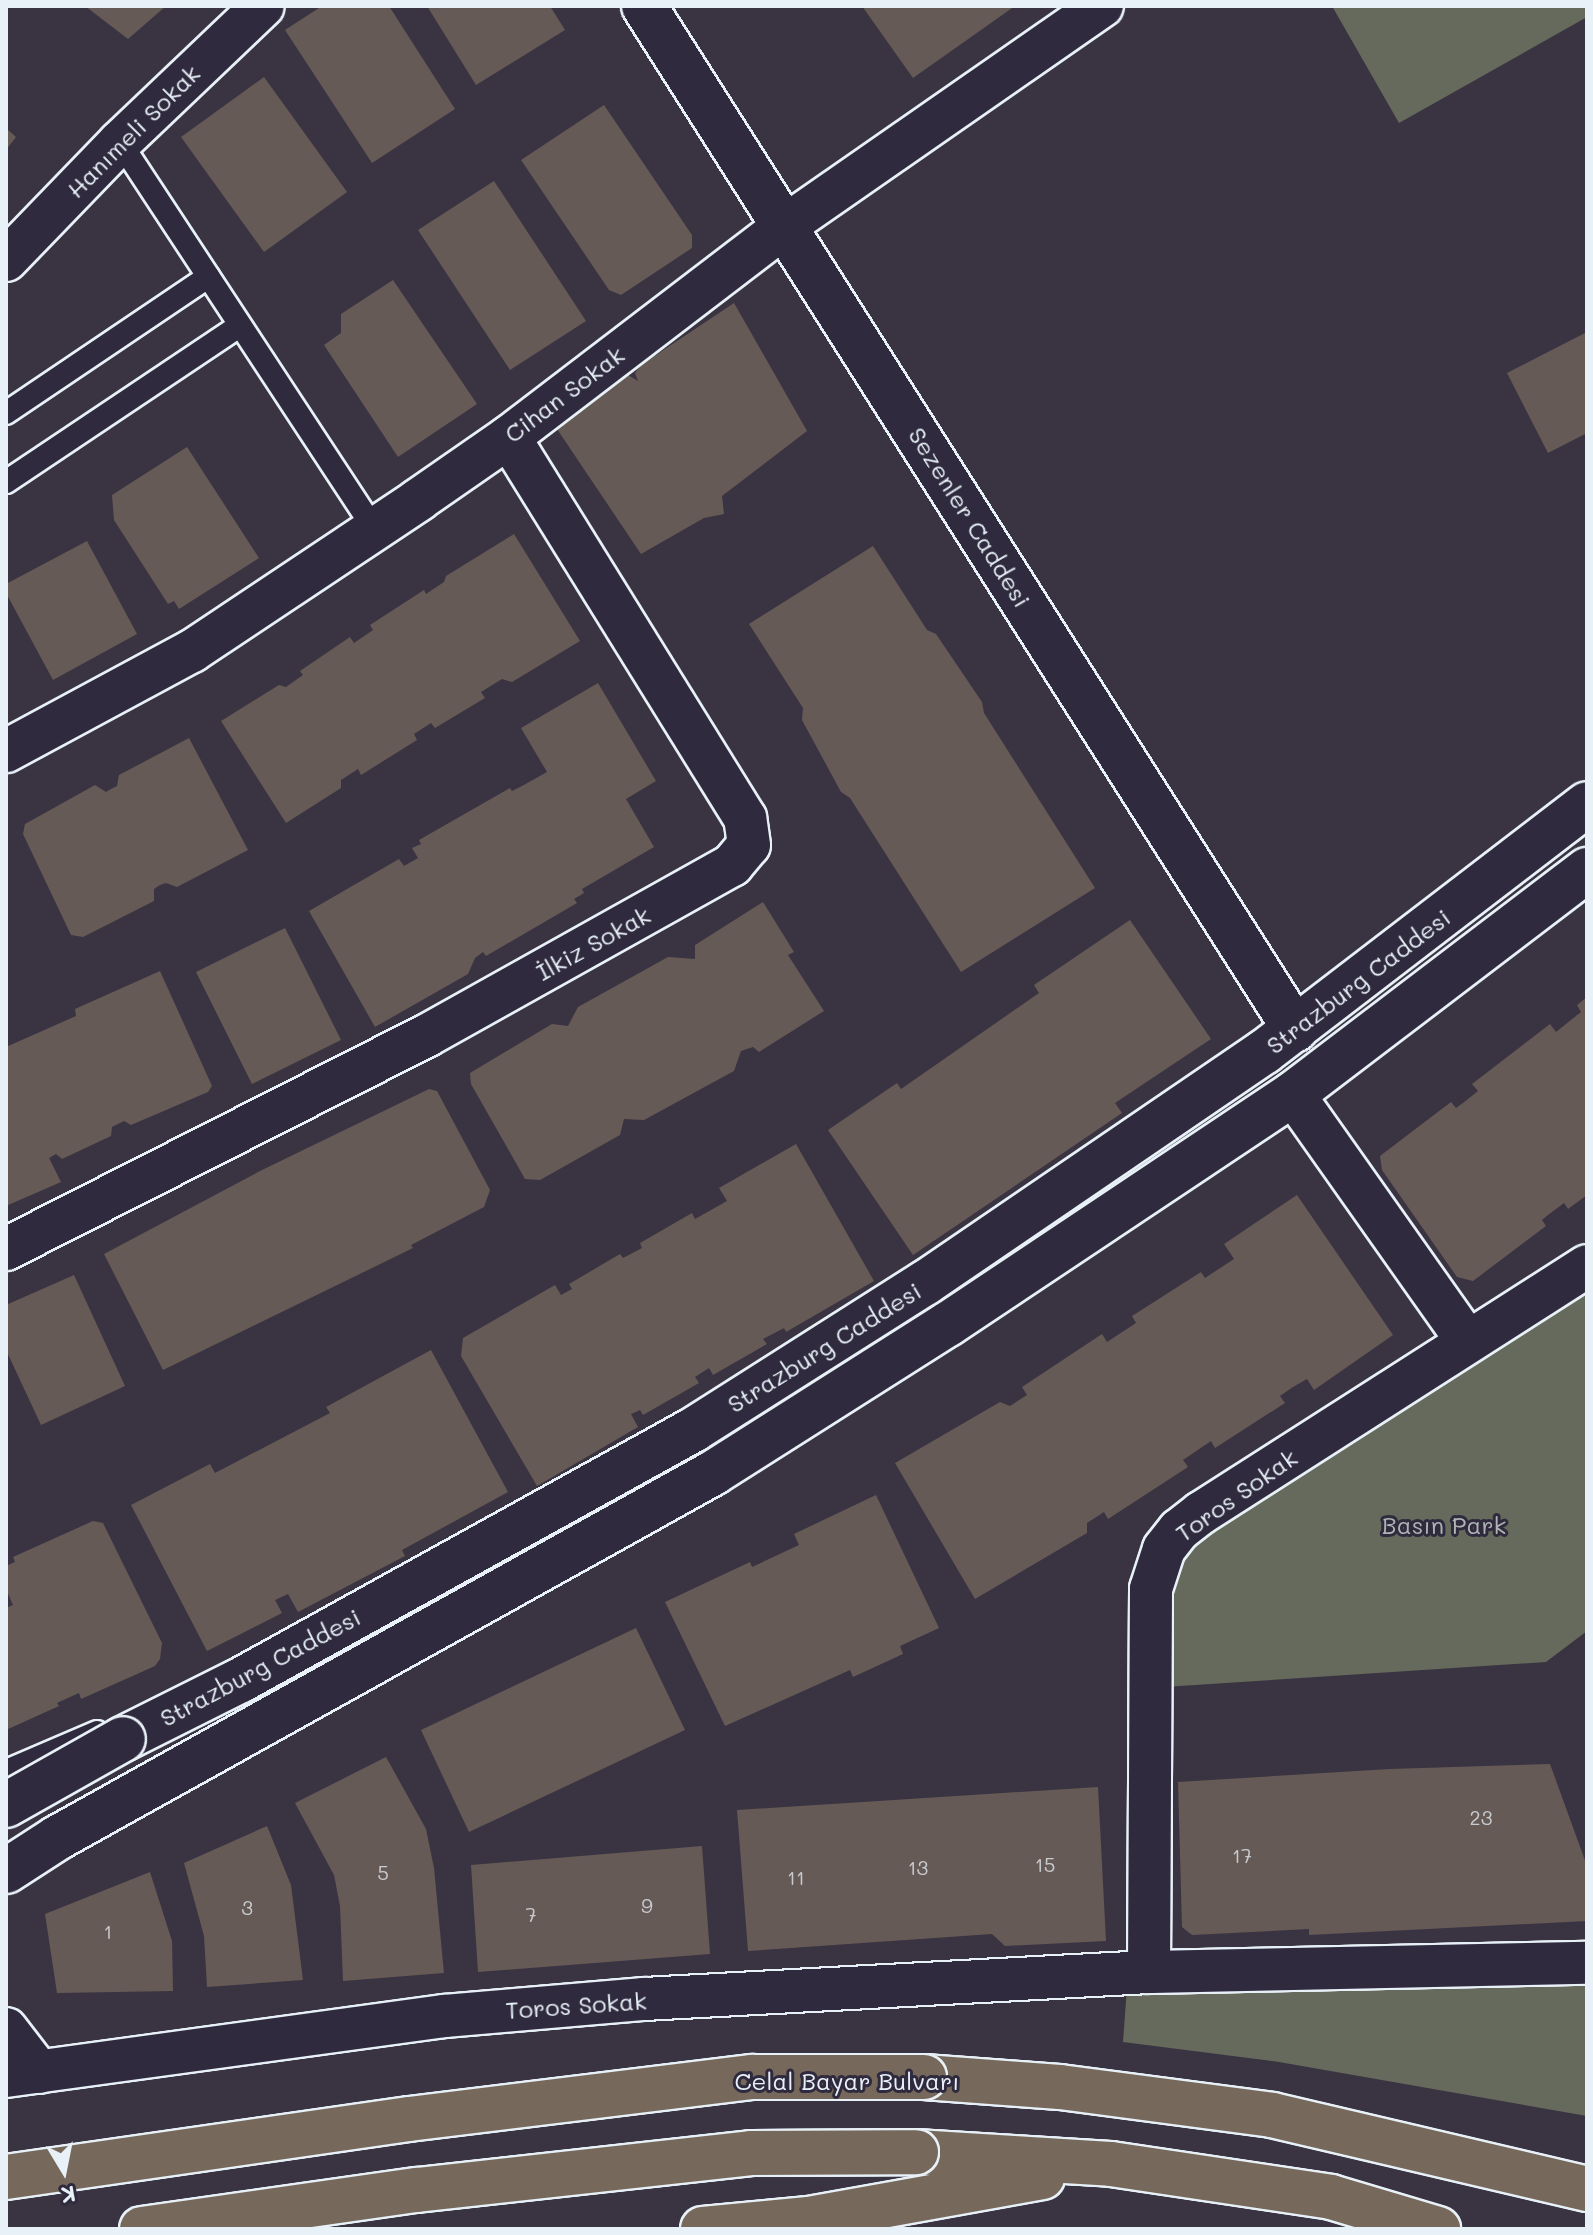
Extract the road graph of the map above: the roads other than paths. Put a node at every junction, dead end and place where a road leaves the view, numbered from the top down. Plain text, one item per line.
1 (263, 6) edge
2 (644, 6) edge
3 (1102, 6) edge
4 (120, 142) junction
5 (785, 226) junction
6 (6, 260) edge
7 (208, 277) junction
8 (239, 326) junction
9 (6, 413) edge
10 (509, 437) junction
11 (6, 482) edge
12 (374, 529) junction
13 (6, 751) edge
14 (1587, 804) edge
15 (1587, 870) edge
16 (1295, 1029) junction
17 (1293, 1094) junction
18 (6, 1249) edge
19 (1587, 1266) edge
20 (1467, 1341) junction
21 (241, 1680) junction
22 (6, 1771) edge
23 (6, 1805) edge
24 (6, 1871) edge
25 (1587, 1963) edge
26 (1149, 1972) junction
27 (6, 2029) edge
28 (23, 2074) edge
29 (1111, 2164) junction
30 (6, 2177) edge
31 (1587, 2189) edge
32 (142, 2229) edge
33 (703, 2229) edge
34 (1438, 2229) edge

1 - 4 street, Hanımeli Sokak
2 - 5 main road, Sezenler Caddesi
3 - 5 street, Cihan Sokak
4 - 6 street, Hanımeli Sokak
4 - 7 lane
5 - 10 street, Cihan Sokak
5 - 16 main road, Sezenler Caddesi
7 - 8 lane
7 - 9 lane
8 - 11 lane
8 - 12 lane
10 - 12 street, Cihan Sokak
10 - 18 street, İlkiz Sokak
12 - 13 street, Cihan Sokak
14 - 16 main road, Strazburg Caddesi
15 - 17 main road, Strazburg Caddesi
16 - 21 main road, Strazburg Caddesi
17 - 20 street
17 - 24 main road, Strazburg Caddesi
19 - 20 street, Toros Sokak
20 - 26 street, Toros Sokak
21 - 22 lane
21 - 23 main road, Strazburg Caddesi, bridge
25 - 26 street, Toros Sokak
26 - 28 street, Toros Sokak
27 - 28 street
29 - 32 main road, bridge
29 - 33 main road
29 - 34 main road
30 - 31 main road, Celal Bayar Bulvarı, bridge

